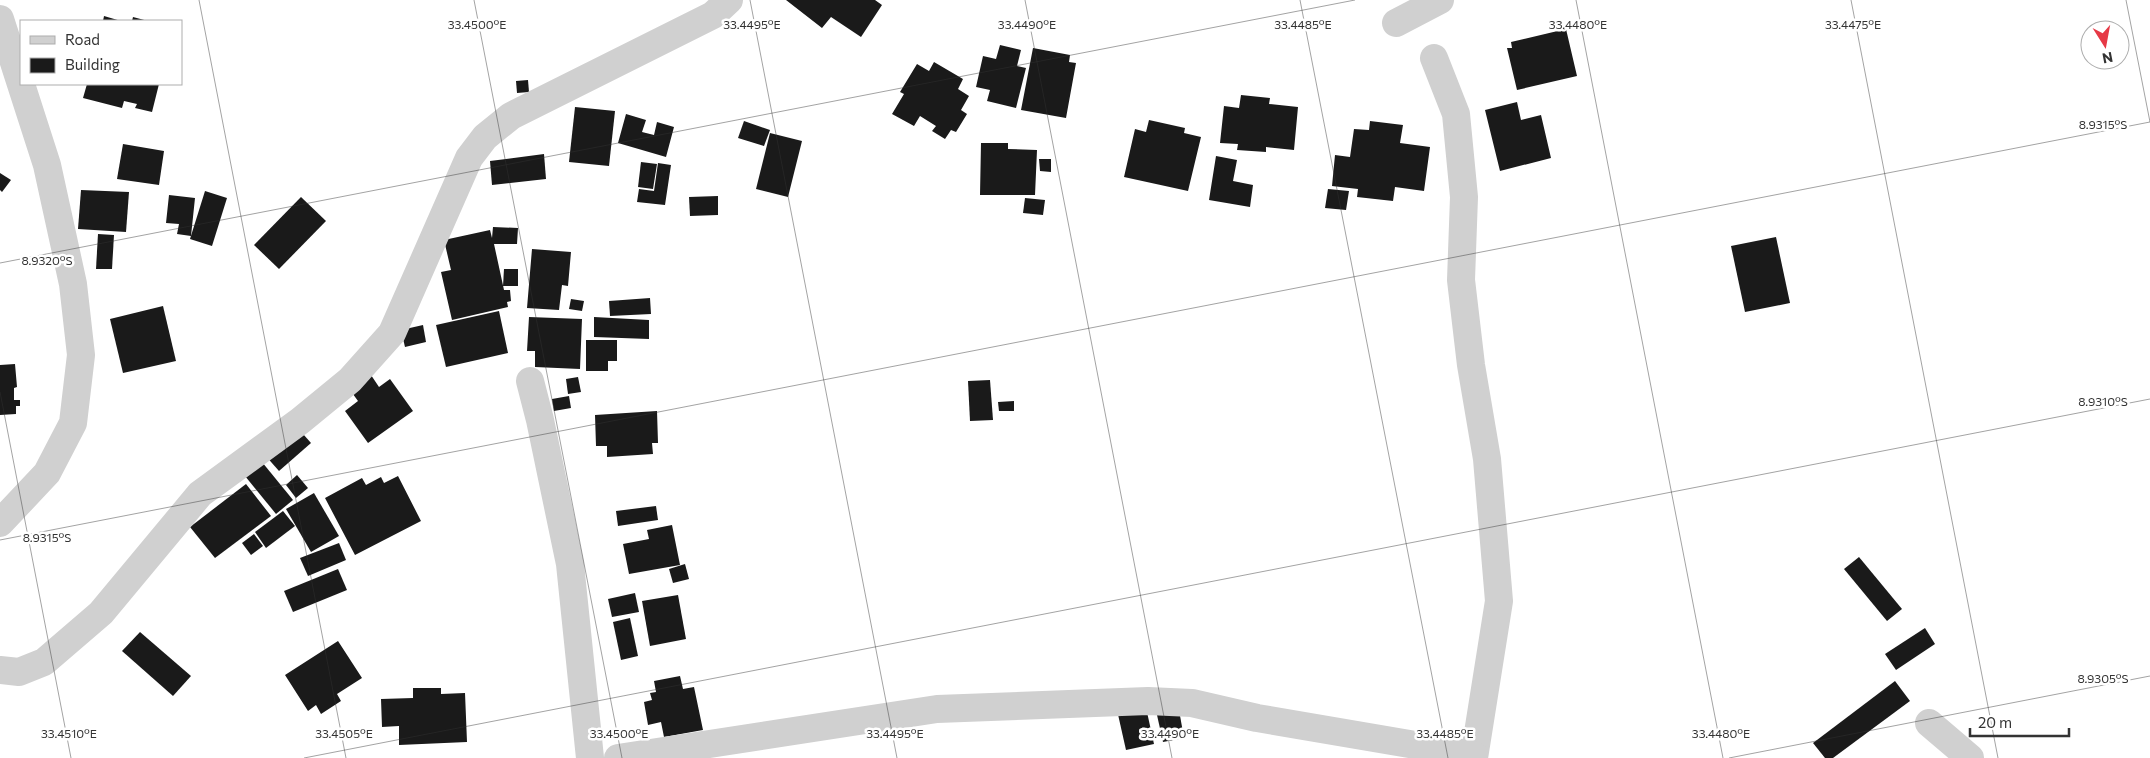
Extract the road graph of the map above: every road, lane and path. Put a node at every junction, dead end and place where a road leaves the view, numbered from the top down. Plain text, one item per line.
1 (729, 0) edge
2 (1440, 0) edge
3 (0, 19) edge
4 (1396, 22) dead end
5 (1434, 58) dead end
6 (20, 81) edge
7 (21, 85) edge
8 (530, 381) dead end
9 (0, 523) edge
10 (0, 670) edge
11 (1929, 723) dead end
12 (1474, 757) edge
13 (590, 758) edge
14 (618, 758) edge
15 (1970, 758) edge

1 - 10 street
2 - 4 street
3 - 6 street
5 - 12 street
7 - 9 street
8 - 13 street
11 - 15 street
12 - 14 street

